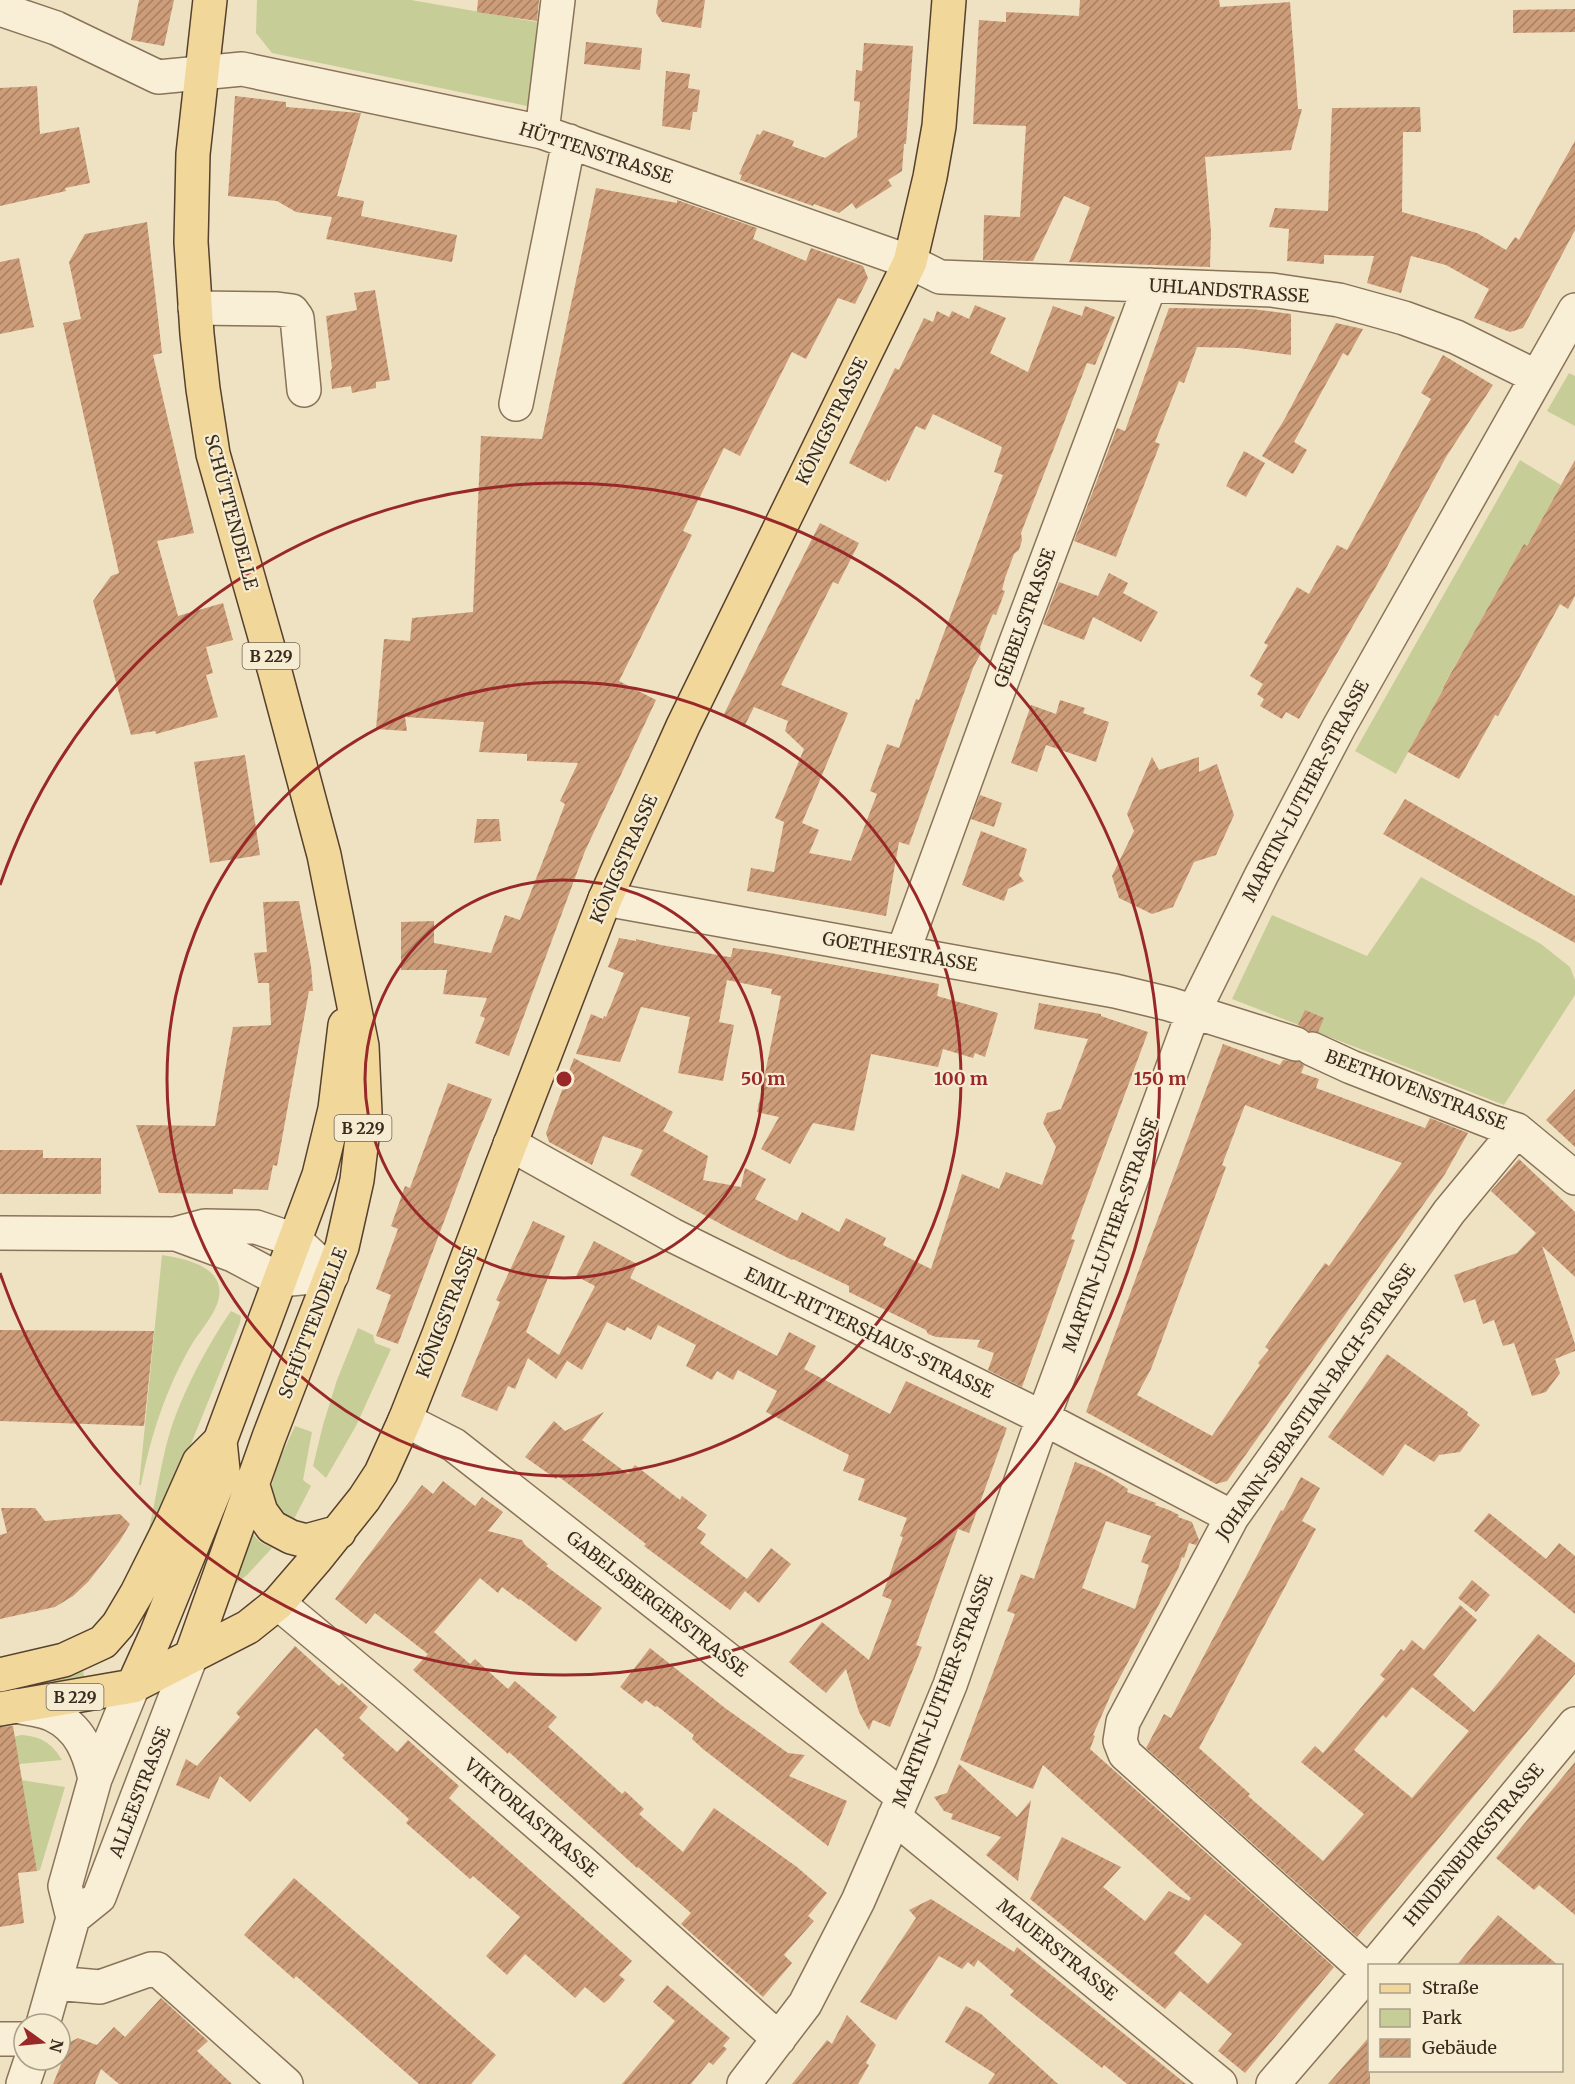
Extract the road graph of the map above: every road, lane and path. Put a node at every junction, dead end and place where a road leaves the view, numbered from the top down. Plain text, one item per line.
1 (210, 0) edge
2 (558, 0) edge
3 (949, 0) edge
4 (0, 9) edge
5 (202, 73) junction
6 (556, 137) junction
7 (910, 262) junction
8 (1150, 285) junction
9 (195, 308) junction
10 (1573, 319) edge
11 (1537, 376) junction
12 (304, 390) dead end
13 (516, 404) dead end
14 (604, 899) junction
15 (903, 952) junction
16 (349, 978) junction
17 (1193, 1013) junction
18 (1517, 1130) junction
19 (510, 1144) junction
20 (1575, 1178) edge
21 (0, 1233) edge
22 (175, 1234) junction
23 (295, 1240) junction
24 (332, 1275) junction
25 (280, 1280) junction
26 (1044, 1418) junction
27 (405, 1420) junction
28 (220, 1441) junction
29 (253, 1486) junction
30 (1232, 1517) junction
31 (339, 1532) junction
32 (278, 1603) junction
33 (156, 1635) junction
34 (103, 1642) junction
35 (191, 1656) junction
36 (0, 1675) edge
37 (134, 1686) junction
38 (8, 1708) edge
39 (1575, 1724) edge
40 (95, 1779) junction
41 (898, 1807) junction
42 (73, 1918) junction
43 (1376, 1964) edge
44 (1368, 1967) edge
45 (1368, 1973) edge
46 (55, 1983) junction
47 (47, 2012) edge
48 (779, 2039) junction
49 (747, 2083) edge
50 (286, 2084) edge
51 (1220, 2084) edge
52 (1273, 2084) edge

1 - 5 main road, SCHÜTTENDELLE / B 229
2 - 6 street
3 - 7 main road, KÖNIGSTRASSE
4 - 5 street, HÜTTENSTRASSE
5 - 6 street, HÜTTENSTRASSE
5 - 9 main road, SCHÜTTENDELLE / B 229
6 - 7 street, HÜTTENSTRASSE
6 - 13 street
7 - 8 street, UHLANDSTRASSE
7 - 14 main road, KÖNIGSTRASSE
8 - 11 street, UHLANDSTRASSE
8 - 15 street, GEIBELSTRASSE
9 - 12 street
9 - 16 main road, SCHÜTTENDELLE / B 229
10 - 11 street, MARTIN-LUTHER-STRASSE
11 - 17 street, MARTIN-LUTHER-STRASSE
14 - 15 street, GOETHESTRASSE
14 - 19 main road, KÖNIGSTRASSE
15 - 17 street, GOETHESTRASSE
16 - 23 main road, SCHÜTTENDELLE / B 229
16 - 24 main road, SCHÜTTENDELLE / B 229
17 - 18 street, BEETHOVENSTRASSE
17 - 26 street, MARTIN-LUTHER-STRASSE
18 - 20 street, BEETHOVENSTRASSE
18 - 30 street, JOHANN-SEBASTIAN-BACH-STRASSE
19 - 26 street, EMIL-RITTERSHAUS-STRASSE
19 - 27 main road, KÖNIGSTRASSE
21 - 22 street
22 - 23 street
22 - 25 street
23 - 24 street
23 - 25 main road, SCHÜTTENDELLE / B 229
24 - 25 street
24 - 29 main road, SCHÜTTENDELLE / B 229
25 - 28 main road, SCHÜTTENDELLE / B 229
26 - 30 street, EMIL-RITTERSHAUS-STRASSE
26 - 41 street, MARTIN-LUTHER-STRASSE
27 - 31 main road, KÖNIGSTRASSE
27 - 41 street, GABELSBERGERSTRASSE
28 - 33 main road, SCHÜTTENDELLE / B 229
28 - 34 main road, SCHÜTTENDELLE / B 229
29 - 31 main road
29 - 35 main road, SCHÜTTENDELLE / B 229
30 - 44 street, JOHANN-SEBASTIAN-BACH-STRASSE
31 - 32 main road, KÖNIGSTRASSE
32 - 35 main road, KÖNIGSTRASSE
32 - 48 street, VIKTORIASTRASSE
33 - 34 main road, B 229
33 - 35 main road
33 - 37 main road, B 229
34 - 36 main road, B 229
35 - 37 main road, B 229
35 - 42 street, ALLEESTRASSE
37 - 38 main road, B 229
37 - 40 street
38 - 40 street
39 - 43 street, HINDENBURGSTRASSE
40 - 42 street
41 - 48 street, MARTIN-LUTHER-STRASSE
41 - 51 street, MAUERSTRASSE
42 - 46 street
45 - 52 street, HINDENBURGSTRASSE
46 - 47 street
46 - 50 street
48 - 49 street, MARTIN-LUTHER-STRASSE

